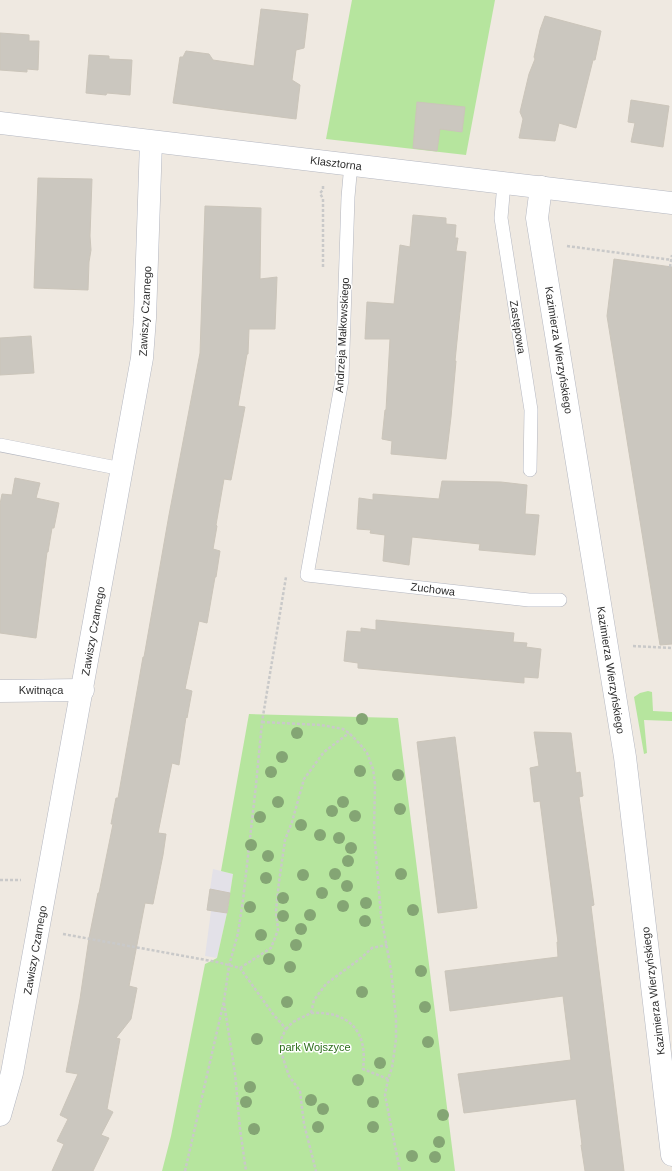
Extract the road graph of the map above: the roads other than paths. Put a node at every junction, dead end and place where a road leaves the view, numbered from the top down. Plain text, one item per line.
1 (0, 124) edge
2 (151, 142) junction
3 (351, 164) junction
4 (504, 184) junction
5 (541, 187) junction
6 (672, 203) edge
7 (0, 445) edge
8 (122, 469) junction
9 (530, 470) dead end
10 (307, 575) joint
11 (560, 600) dead end
12 (0, 690) edge
13 (83, 690) junction
14 (0, 1115) edge
15 (672, 1155) edge

1 - 2 street, Klasztorna
2 - 3 street, Klasztorna
2 - 8 street, Zawiszy Czarnego
3 - 4 street, Klasztorna
3 - 10 lane, Andrzeja Małkowskiego
4 - 5 street, Klasztorna
4 - 9 lane, Zastępowa
5 - 6 street, Klasztorna
5 - 15 street, Kazimierza Wierzyńskiego
7 - 8 lane
8 - 13 street, Zawiszy Czarnego
10 - 11 lane, Zuchowa
12 - 13 street, Kwitnąca
13 - 14 street, Zawiszy Czarnego

